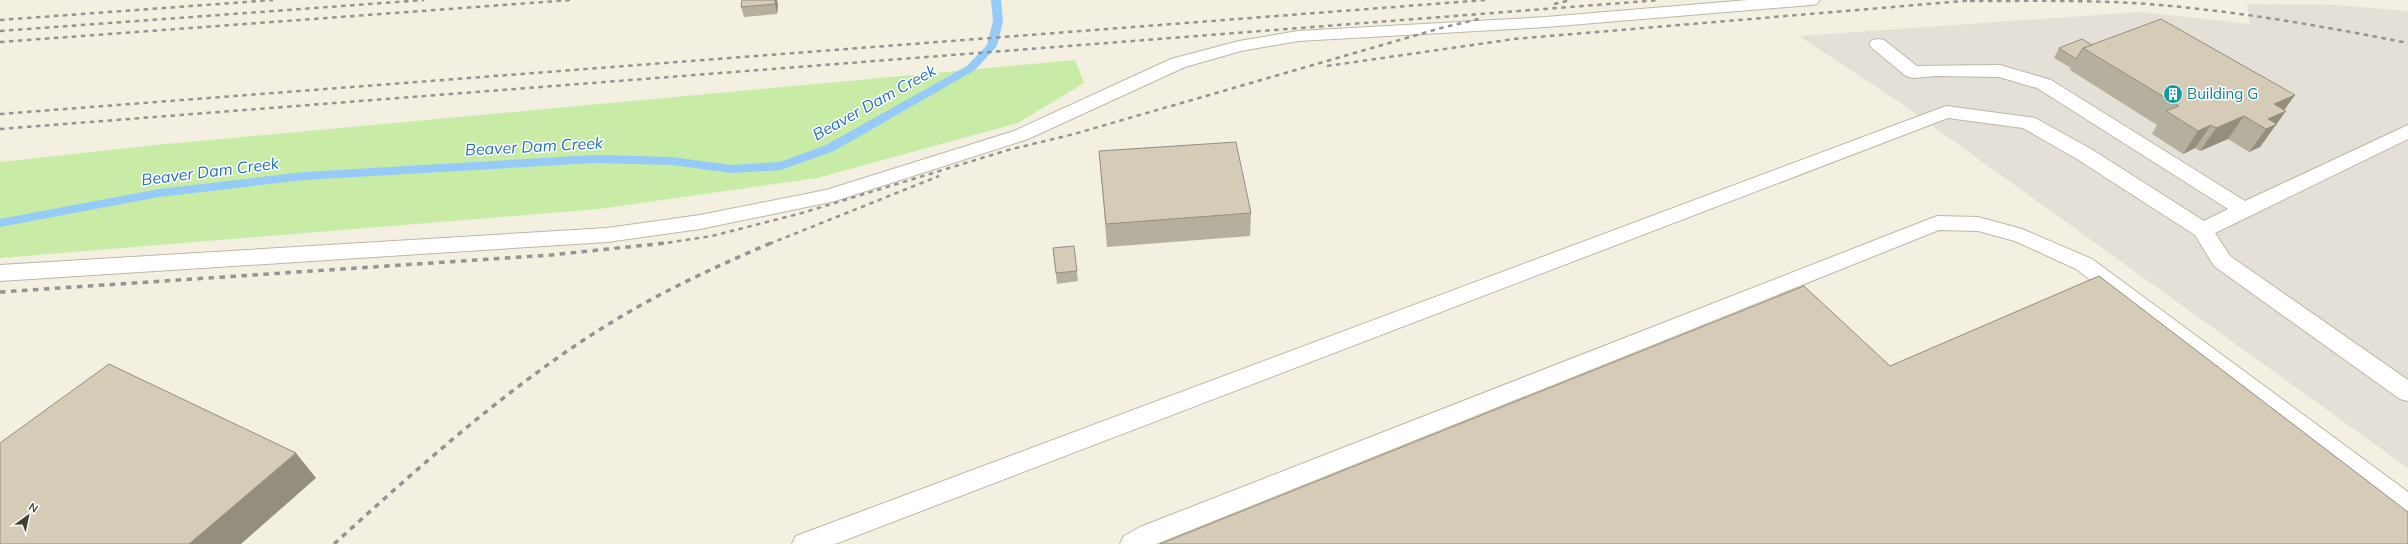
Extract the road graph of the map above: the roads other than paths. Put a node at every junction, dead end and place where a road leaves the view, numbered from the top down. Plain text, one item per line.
1 (1811, 0) edge
2 (1878, 44) dead end
3 (2408, 131) edge
4 (2244, 210) junction
5 (2203, 230) junction
6 (0, 273) edge
7 (2408, 392) edge
8 (2408, 506) edge
9 (806, 544) edge
10 (1133, 544) edge

1 - 6 lane
2 - 4 lane
3 - 4 lane
4 - 5 lane
5 - 7 lane
5 - 9 lane
8 - 10 lane

